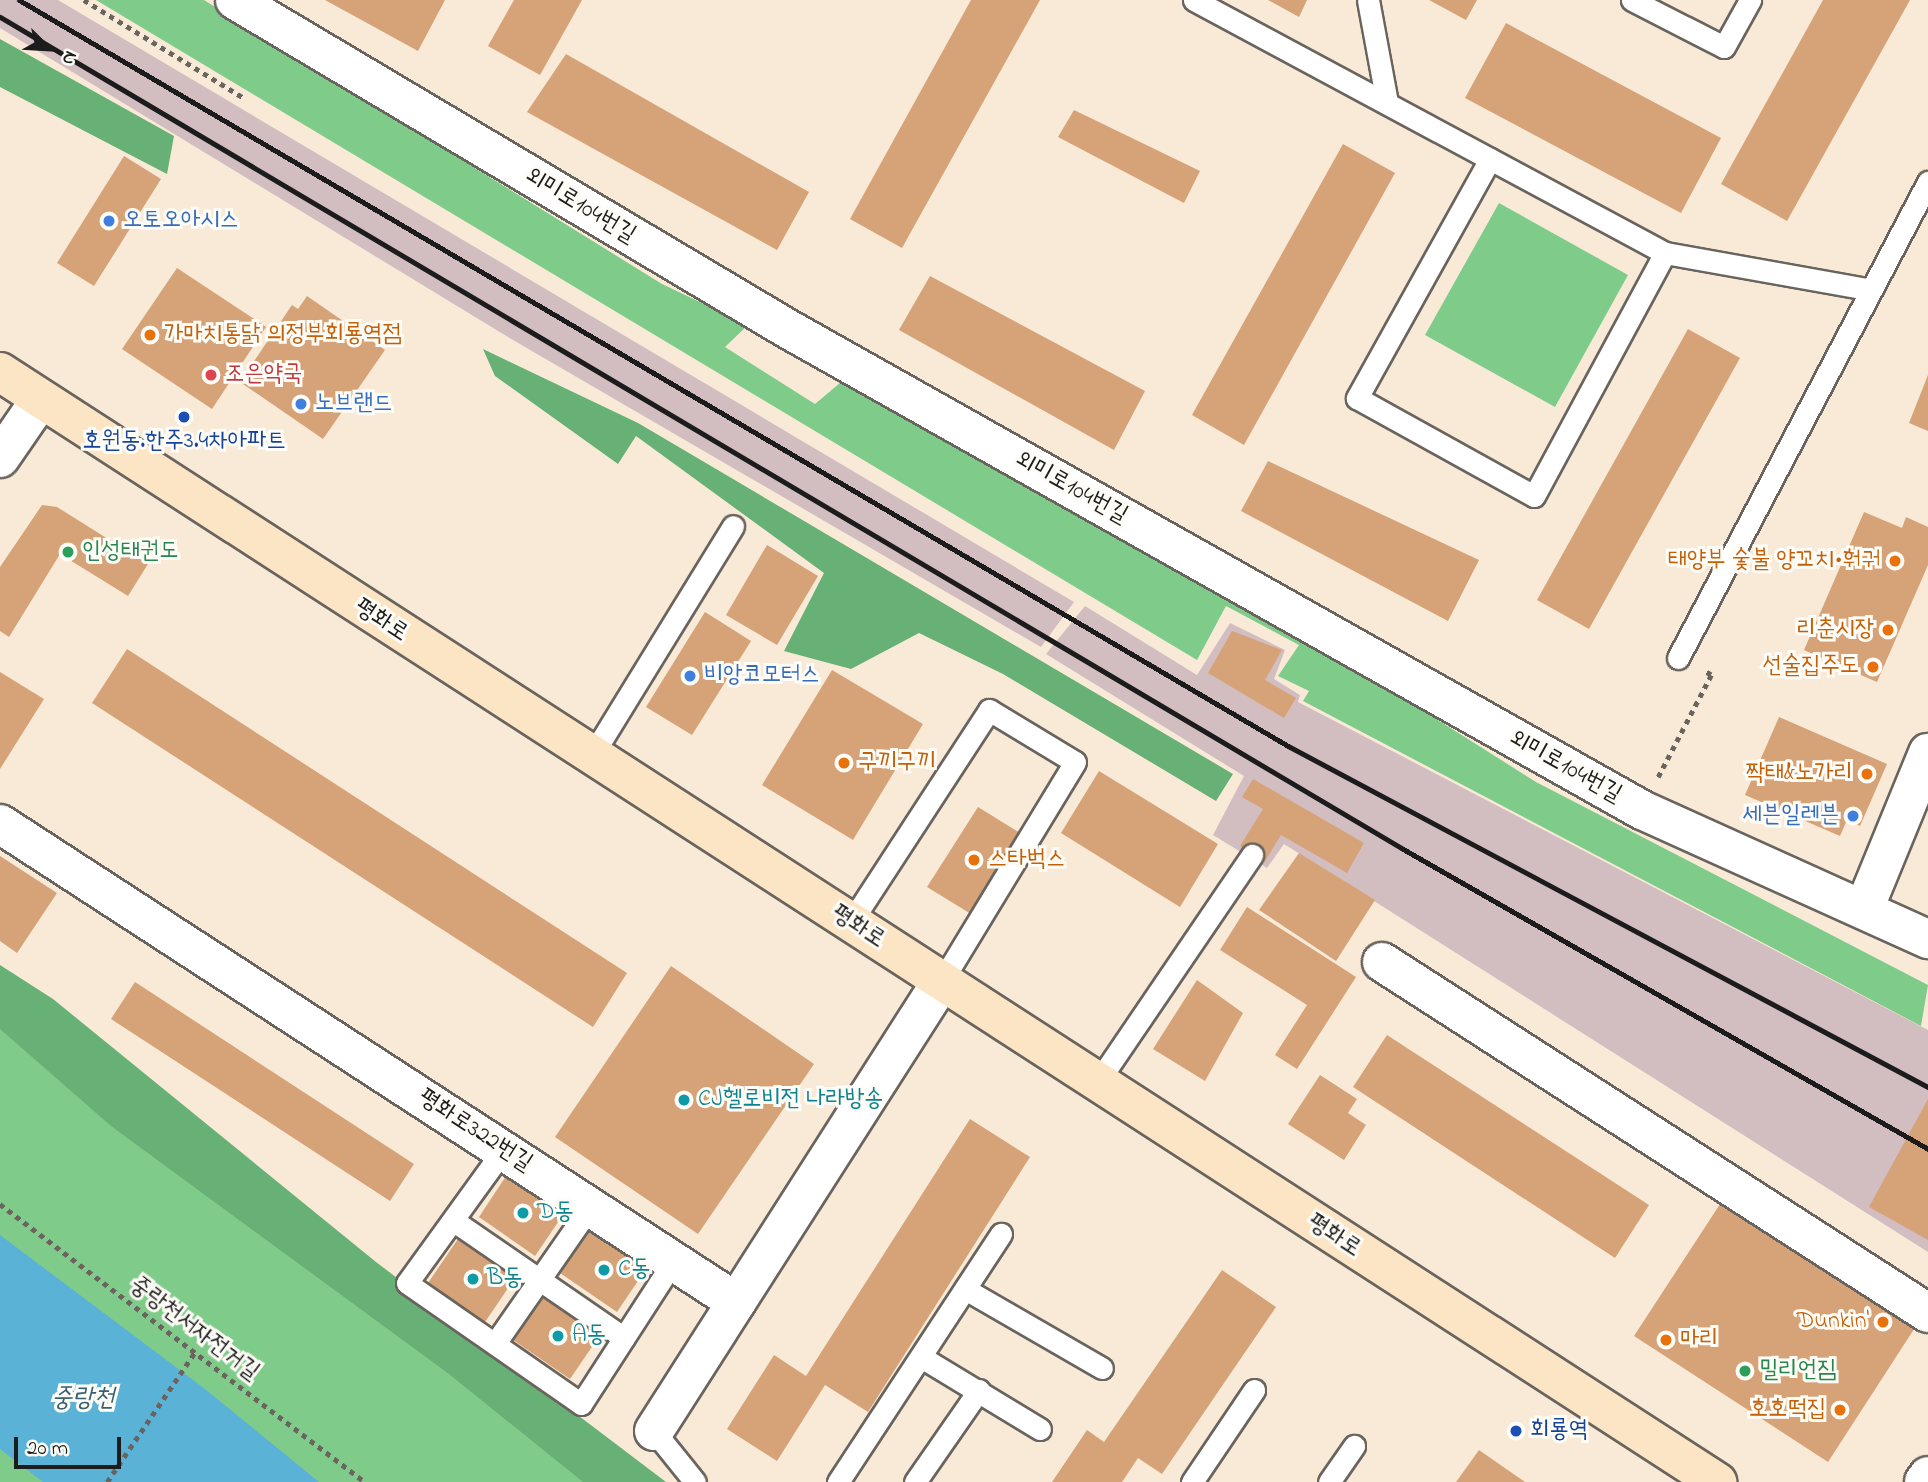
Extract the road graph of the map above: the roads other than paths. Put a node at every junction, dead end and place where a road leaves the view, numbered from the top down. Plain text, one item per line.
1 (235, 0) edge
2 (1194, 0) edge
3 (1368, 0) edge
4 (1632, 0) edge
5 (1750, 0) edge
6 (1387, 103) junction
7 (1490, 159) junction
8 (1928, 182) edge
9 (1665, 253) junction
10 (1868, 289) junction
11 (0, 372) edge
12 (40, 400) junction
13 (0, 458) edge
14 (733, 526) dead end
15 (1678, 658) road end
16 (1928, 753) edge
17 (591, 757) junction
18 (0, 824) edge
19 (1252, 855) dead end
20 (1864, 909) junction
21 (851, 922) junction
22 (1928, 939) edge
23 (1382, 962) dead end
24 (941, 982) junction
25 (1097, 1083) junction
26 (504, 1149) junction
27 (589, 1209) junction
28 (454, 1221) junction
29 (1001, 1234) dead end
30 (673, 1262) junction
31 (541, 1278) junction
32 (965, 1289) junction
33 (736, 1302) junction
34 (1928, 1312) edge
35 (624, 1338) junction
36 (496, 1342) junction
37 (921, 1357) junction
38 (1102, 1368) dead end
39 (979, 1390) junction
40 (1254, 1390) dead end
41 (1040, 1429) dead end
42 (654, 1431) joint
43 (1354, 1446) dead end
44 (1928, 1476) edge
45 (695, 1482) edge
46 (838, 1482) edge
47 (915, 1482) edge
48 (1192, 1482) edge
49 (1329, 1482) edge
50 (1717, 1482) edge
51 (1924, 1482) edge

1 - 20 street, 외미로104번길
2 - 6 lane
3 - 6 lane
4 - 5 lane
6 - 7 lane
7 - 9 lane
7 - 9 lane
8 - 10 lane
9 - 10 lane
10 - 15 lane
11 - 12 main road, 평화로
12 - 13 street
12 - 17 main road, 평화로
14 - 17 lane
16 - 20 street
17 - 21 main road, 평화로
18 - 26 street, 평화로322번길
19 - 25 lane
20 - 22 street, 외미로104번길
21 - 24 main road, 평화로
21 - 24 lane
23 - 34 street
24 - 25 main road, 평화로
24 - 33 street
25 - 50 main road, 평화로
26 - 27 street, 평화로322번길
26 - 28 lane
27 - 30 street, 평화로322번길
27 - 31 lane
28 - 31 lane
28 - 36 lane
29 - 32 lane
30 - 33 street, 평화로322번길
30 - 35 lane
31 - 35 lane
31 - 36 lane
32 - 37 lane
32 - 38 lane
33 - 42 street
35 - 36 lane
37 - 39 lane
37 - 46 lane
39 - 41 lane
39 - 47 lane
40 - 48 lane
42 - 45 lane
43 - 49 lane
44 - 51 street

